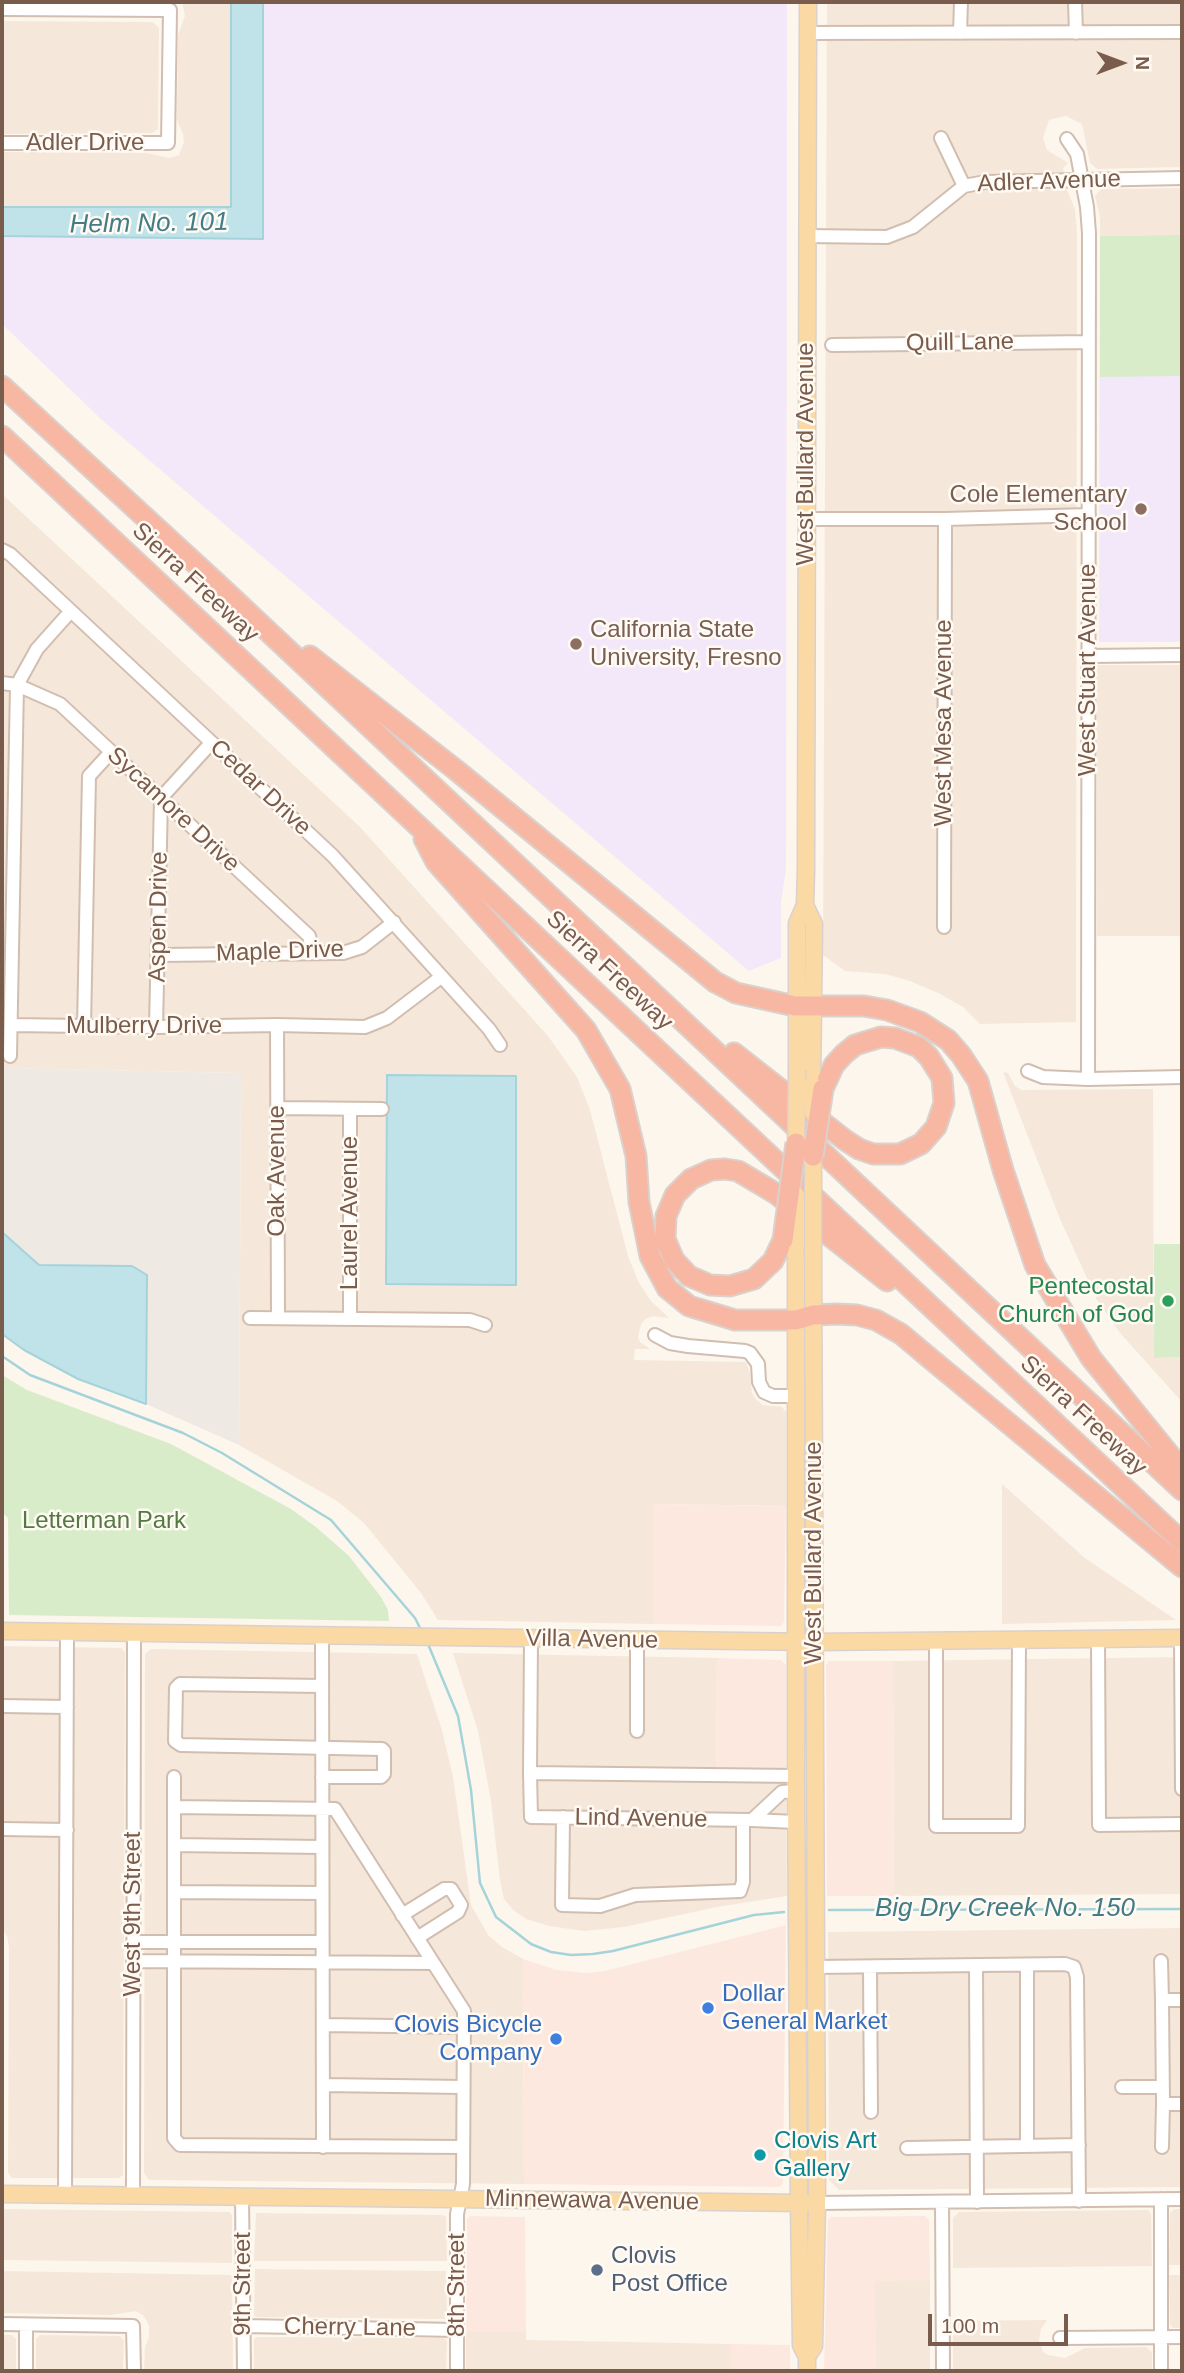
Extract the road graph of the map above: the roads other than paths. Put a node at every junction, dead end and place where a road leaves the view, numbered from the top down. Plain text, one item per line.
1 (808, 2) edge
2 (961, 2) edge
3 (1075, 2) edge
4 (2, 9) edge
5 (1182, 32) edge
6 (808, 33) junction
7 (960, 33) junction
8 (1076, 33) junction
9 (942, 138) dead end
10 (1067, 139) dead end
11 (2, 143) edge
12 (1182, 178) edge
13 (1083, 181) junction
14 (964, 186) junction
15 (807, 236) junction
16 (1089, 342) junction
17 (832, 345) dead end
18 (2, 386) edge
19 (2, 436) edge
20 (1088, 515) junction
21 (806, 519) junction
22 (944, 519) junction
23 (2, 550) edge
24 (223, 589) junction
25 (70, 612) junction
26 (1182, 655) edge
27 (1088, 656) junction
28 (2, 683) edge
29 (17, 685) junction
30 (211, 743) junction
31 (111, 752) junction
32 (161, 798) junction
33 (415, 823) junction
34 (394, 922) junction
35 (944, 927) dead end
36 (313, 953) junction
37 (158, 956) junction
38 (631, 974) junction
39 (441, 977) junction
40 (804, 1006) junction
41 (11, 1025) junction
42 (277, 1025) junction
43 (84, 1027) junction
44 (156, 1027) junction
45 (500, 1045) dead end
46 (10, 1056) dead end
47 (1028, 1071) dead end
48 (1182, 1077) edge
49 (1088, 1079) junction
50 (818, 1086) junction
51 (277, 1108) junction
52 (350, 1109) junction
53 (382, 1109) dead end
54 (796, 1143) joint
55 (813, 1156) joint
56 (790, 1243) junction
57 (278, 1317) junction
58 (804, 1317) junction
59 (250, 1318) dead end
60 (350, 1318) junction
61 (485, 1325) dead end
62 (655, 1335) dead end
63 (984, 1358) junction
64 (795, 1396) junction
65 (1182, 1470) edge
66 (813, 1486) junction
67 (1182, 1490) edge
68 (1182, 1542) edge
69 (1182, 1567) edge
70 (2, 1631) edge
71 (67, 1632) junction
72 (134, 1632) junction
73 (322, 1635) junction
74 (1182, 1638) edge
75 (531, 1639) junction
76 (1098, 1639) junction
77 (637, 1640) junction
78 (1019, 1640) junction
79 (936, 1641) junction
80 (797, 1642) junction
81 (815, 1642) junction
82 (322, 1686) junction
83 (2, 1706) edge
84 (67, 1707) junction
85 (637, 1731) dead end
86 (322, 1747) junction
87 (530, 1773) junction
88 (173, 1777) dead end
89 (322, 1777) junction
90 (796, 1783) junction
91 (1182, 1789) edge
92 (174, 1807) junction
93 (322, 1809) junction
94 (563, 1817) junction
95 (747, 1820) junction
96 (796, 1822) junction
97 (1182, 1824) edge
98 (2, 1829) edge
99 (67, 1830) junction
100 (174, 1845) junction
101 (322, 1847) junction
102 (798, 1877) junction
103 (174, 1892) junction
104 (323, 1893) junction
105 (402, 1915) junction
106 (417, 1938) junction
107 (133, 1942) junction
108 (174, 1942) junction
109 (323, 1942) junction
110 (133, 1961) junction
111 (174, 1961) junction
112 (323, 1961) junction
113 (1161, 1961) dead end
114 (433, 1963) junction
115 (976, 1965) junction
116 (1027, 1965) junction
117 (870, 1966) junction
118 (816, 1967) junction
119 (1162, 2000) junction
120 (1182, 2000) edge
121 (323, 2025) junction
122 (464, 2027) junction
123 (798, 2059) junction
124 (323, 2085) junction
125 (463, 2087) junction
126 (1122, 2087) dead end
127 (1162, 2087) junction
128 (1163, 2104) junction
129 (1182, 2104) edge
130 (871, 2112) dead end
131 (816, 2141) junction
132 (1079, 2145) junction
133 (1027, 2146) junction
134 (323, 2147) junction
135 (463, 2147) junction
136 (977, 2147) junction
137 (1162, 2147) dead end
138 (907, 2148) dead end
139 (2, 2194) edge
140 (65, 2195) junction
141 (133, 2195) junction
142 (242, 2197) junction
143 (460, 2199) junction
144 (1161, 2199) junction
145 (1182, 2199) edge
146 (1079, 2201) junction
147 (977, 2202) junction
148 (799, 2203) junction
149 (817, 2203) junction
150 (942, 2203) junction
151 (2, 2324) edge
152 (26, 2325) junction
153 (243, 2326) junction
154 (457, 2330) junction
155 (1161, 2337) junction
156 (1182, 2337) edge
157 (1060, 2338) dead end
158 (807, 2364) edge
159 (26, 2371) edge
160 (134, 2371) edge
161 (243, 2371) edge
162 (457, 2371) edge
163 (943, 2371) edge
164 (1161, 2371) edge

1 - 6 main road, West Bullard Avenue
2 - 7 street
3 - 8 street
4 - 11 street, Adler Drive
5 - 8 street
6 - 7 street
6 - 15 main road, West Bullard Avenue
7 - 8 street
9 - 14 street
10 - 13 street, West Stuart Avenue
12 - 13 street, Adler Avenue
13 - 14 street, Adler Avenue
13 - 16 street, West Stuart Avenue
14 - 15 street, Adler Avenue
15 - 21 main road, West Bullard Avenue
16 - 17 street, Quill Lane
16 - 20 street, West Stuart Avenue
18 - 24 highway, Sierra Freeway
19 - 33 highway, Sierra Freeway
20 - 22 street
20 - 27 street, West Stuart Avenue
21 - 22 street
21 - 40 main road, West Bullard Avenue
22 - 35 street, West Mesa Avenue
23 - 25 street, Cedar Drive
24 - 38 highway, Sierra Freeway
24 - 40 highway
25 - 29 street
25 - 30 street, Cedar Drive
26 - 27 street
27 - 49 street, West Stuart Avenue
28 - 29 street, Sycamore Drive
29 - 31 street, Sycamore Drive
29 - 41 street
30 - 32 street
30 - 34 street, Cedar Drive
31 - 32 street, Sycamore Drive
31 - 43 street
32 - 36 street, Sycamore Drive
32 - 37 street, Aspen Drive
33 - 58 highway
33 - 63 highway, Sierra Freeway
34 - 36 street, Maple Drive
34 - 39 street, Cedar Drive
36 - 37 street, Maple Drive
37 - 44 street, Aspen Drive
38 - 50 highway
38 - 67 highway, Sierra Freeway
39 - 42 street, Mulberry Drive
39 - 45 street, Cedar Drive
40 - 50 main road, West Bullard Avenue
40 - 54 main road, West Bullard Avenue, bridge
40 - 65 highway
41 - 43 street, Mulberry Drive
41 - 46 street
42 - 44 street, Mulberry Drive
42 - 51 street, Oak Avenue
43 - 44 street, Mulberry Drive
47 - 49 street
48 - 49 street
50 - 55 highway, bridge
51 - 52 street
51 - 57 street, Oak Avenue
52 - 53 street
52 - 60 street, Laurel Avenue
54 - 56 highway, bridge
55 - 58 main road, West Bullard Avenue, bridge
56 - 58 main road, West Bullard Avenue
56 - 63 highway
57 - 59 street
57 - 60 street
58 - 64 main road, West Bullard Avenue
58 - 66 main road, West Bullard Avenue
58 - 69 highway
60 - 61 street
62 - 64 street
63 - 68 highway, Sierra Freeway
64 - 66 main road
64 - 80 main road, West Bullard Avenue
66 - 81 main road, West Bullard Avenue
70 - 71 main road, Villa Avenue
71 - 72 main road, Villa Avenue
71 - 84 street
72 - 73 main road, Villa Avenue
72 - 107 street, West 9th Street
73 - 75 main road, Villa Avenue
73 - 82 street
74 - 76 main road, Villa Avenue
74 - 91 street
75 - 77 main road, Villa Avenue
75 - 87 street
76 - 78 main road, Villa Avenue
76 - 97 street
77 - 80 main road, Villa Avenue
77 - 85 street
78 - 79 main road, Villa Avenue
78 - 79 street
79 - 81 main road, Villa Avenue
80 - 81 main road, Villa Avenue
80 - 90 main road, West Bullard Avenue
81 - 118 main road, West Bullard Avenue
82 - 86 street
82 - 86 street
83 - 84 street
84 - 99 street
86 - 89 street
86 - 89 street
87 - 90 street
87 - 94 street, Lind Avenue
88 - 92 street
89 - 93 street
90 - 95 street
90 - 96 main road, West Bullard Avenue
92 - 93 street
92 - 100 street
93 - 101 street
93 - 105 street, 8th Street
94 - 95 street, Lind Avenue
94 - 95 street
95 - 96 street, Lind Avenue
96 - 102 main road, West Bullard Avenue
98 - 99 street
99 - 140 street
100 - 101 street
100 - 103 street
101 - 104 street
102 - 118 main road
102 - 123 main road, West Bullard Avenue
103 - 104 street
103 - 108 street
104 - 109 street
105 - 106 street, 8th Street
105 - 106 street
106 - 114 street, 8th Street
107 - 108 street
107 - 110 street, West 9th Street
108 - 109 street
108 - 111 street
109 - 112 street
110 - 111 street
110 - 141 street, West 9th Street
111 - 112 street
111 - 134 street
112 - 114 street
112 - 121 street
113 - 119 street
114 - 122 street, 8th Street
115 - 116 street
115 - 117 street
115 - 136 street
116 - 132 street
116 - 133 street
117 - 118 street
117 - 130 street
118 - 131 main road, West Bullard Avenue
119 - 120 street
119 - 127 street
121 - 122 street
121 - 124 street
122 - 125 street, 8th Street
123 - 131 main road
123 - 148 main road, West Bullard Avenue
124 - 125 street
124 - 134 street
125 - 135 street, 8th Street
126 - 127 street
127 - 128 street
128 - 129 street
128 - 137 street
131 - 149 main road, West Bullard Avenue
132 - 133 street
132 - 146 street
133 - 136 street
134 - 135 street
135 - 143 street, 8th Street
136 - 138 street
136 - 147 street
139 - 140 main road, Minnewawa Avenue
140 - 141 main road, Minnewawa Avenue
141 - 142 main road, Minnewawa Avenue
142 - 143 main road, Minnewawa Avenue
142 - 153 street, 9th Street
143 - 148 main road, Minnewawa Avenue
143 - 154 street, 8th Street
144 - 145 street, Minnewawa Avenue
144 - 146 street, Minnewawa Avenue
144 - 155 street
146 - 147 street, Minnewawa Avenue
147 - 150 street, Minnewawa Avenue
148 - 149 main road, Minnewawa Avenue
148 - 158 main road, West Bullard Avenue
149 - 150 street, Minnewawa Avenue
149 - 158 main road, West Bullard Avenue
150 - 163 street
151 - 152 street
152 - 159 street
152 - 160 street
153 - 154 street, Cherry Lane
153 - 161 street, 9th Street
154 - 162 street, 8th Street
155 - 156 street
155 - 157 street
155 - 164 street

